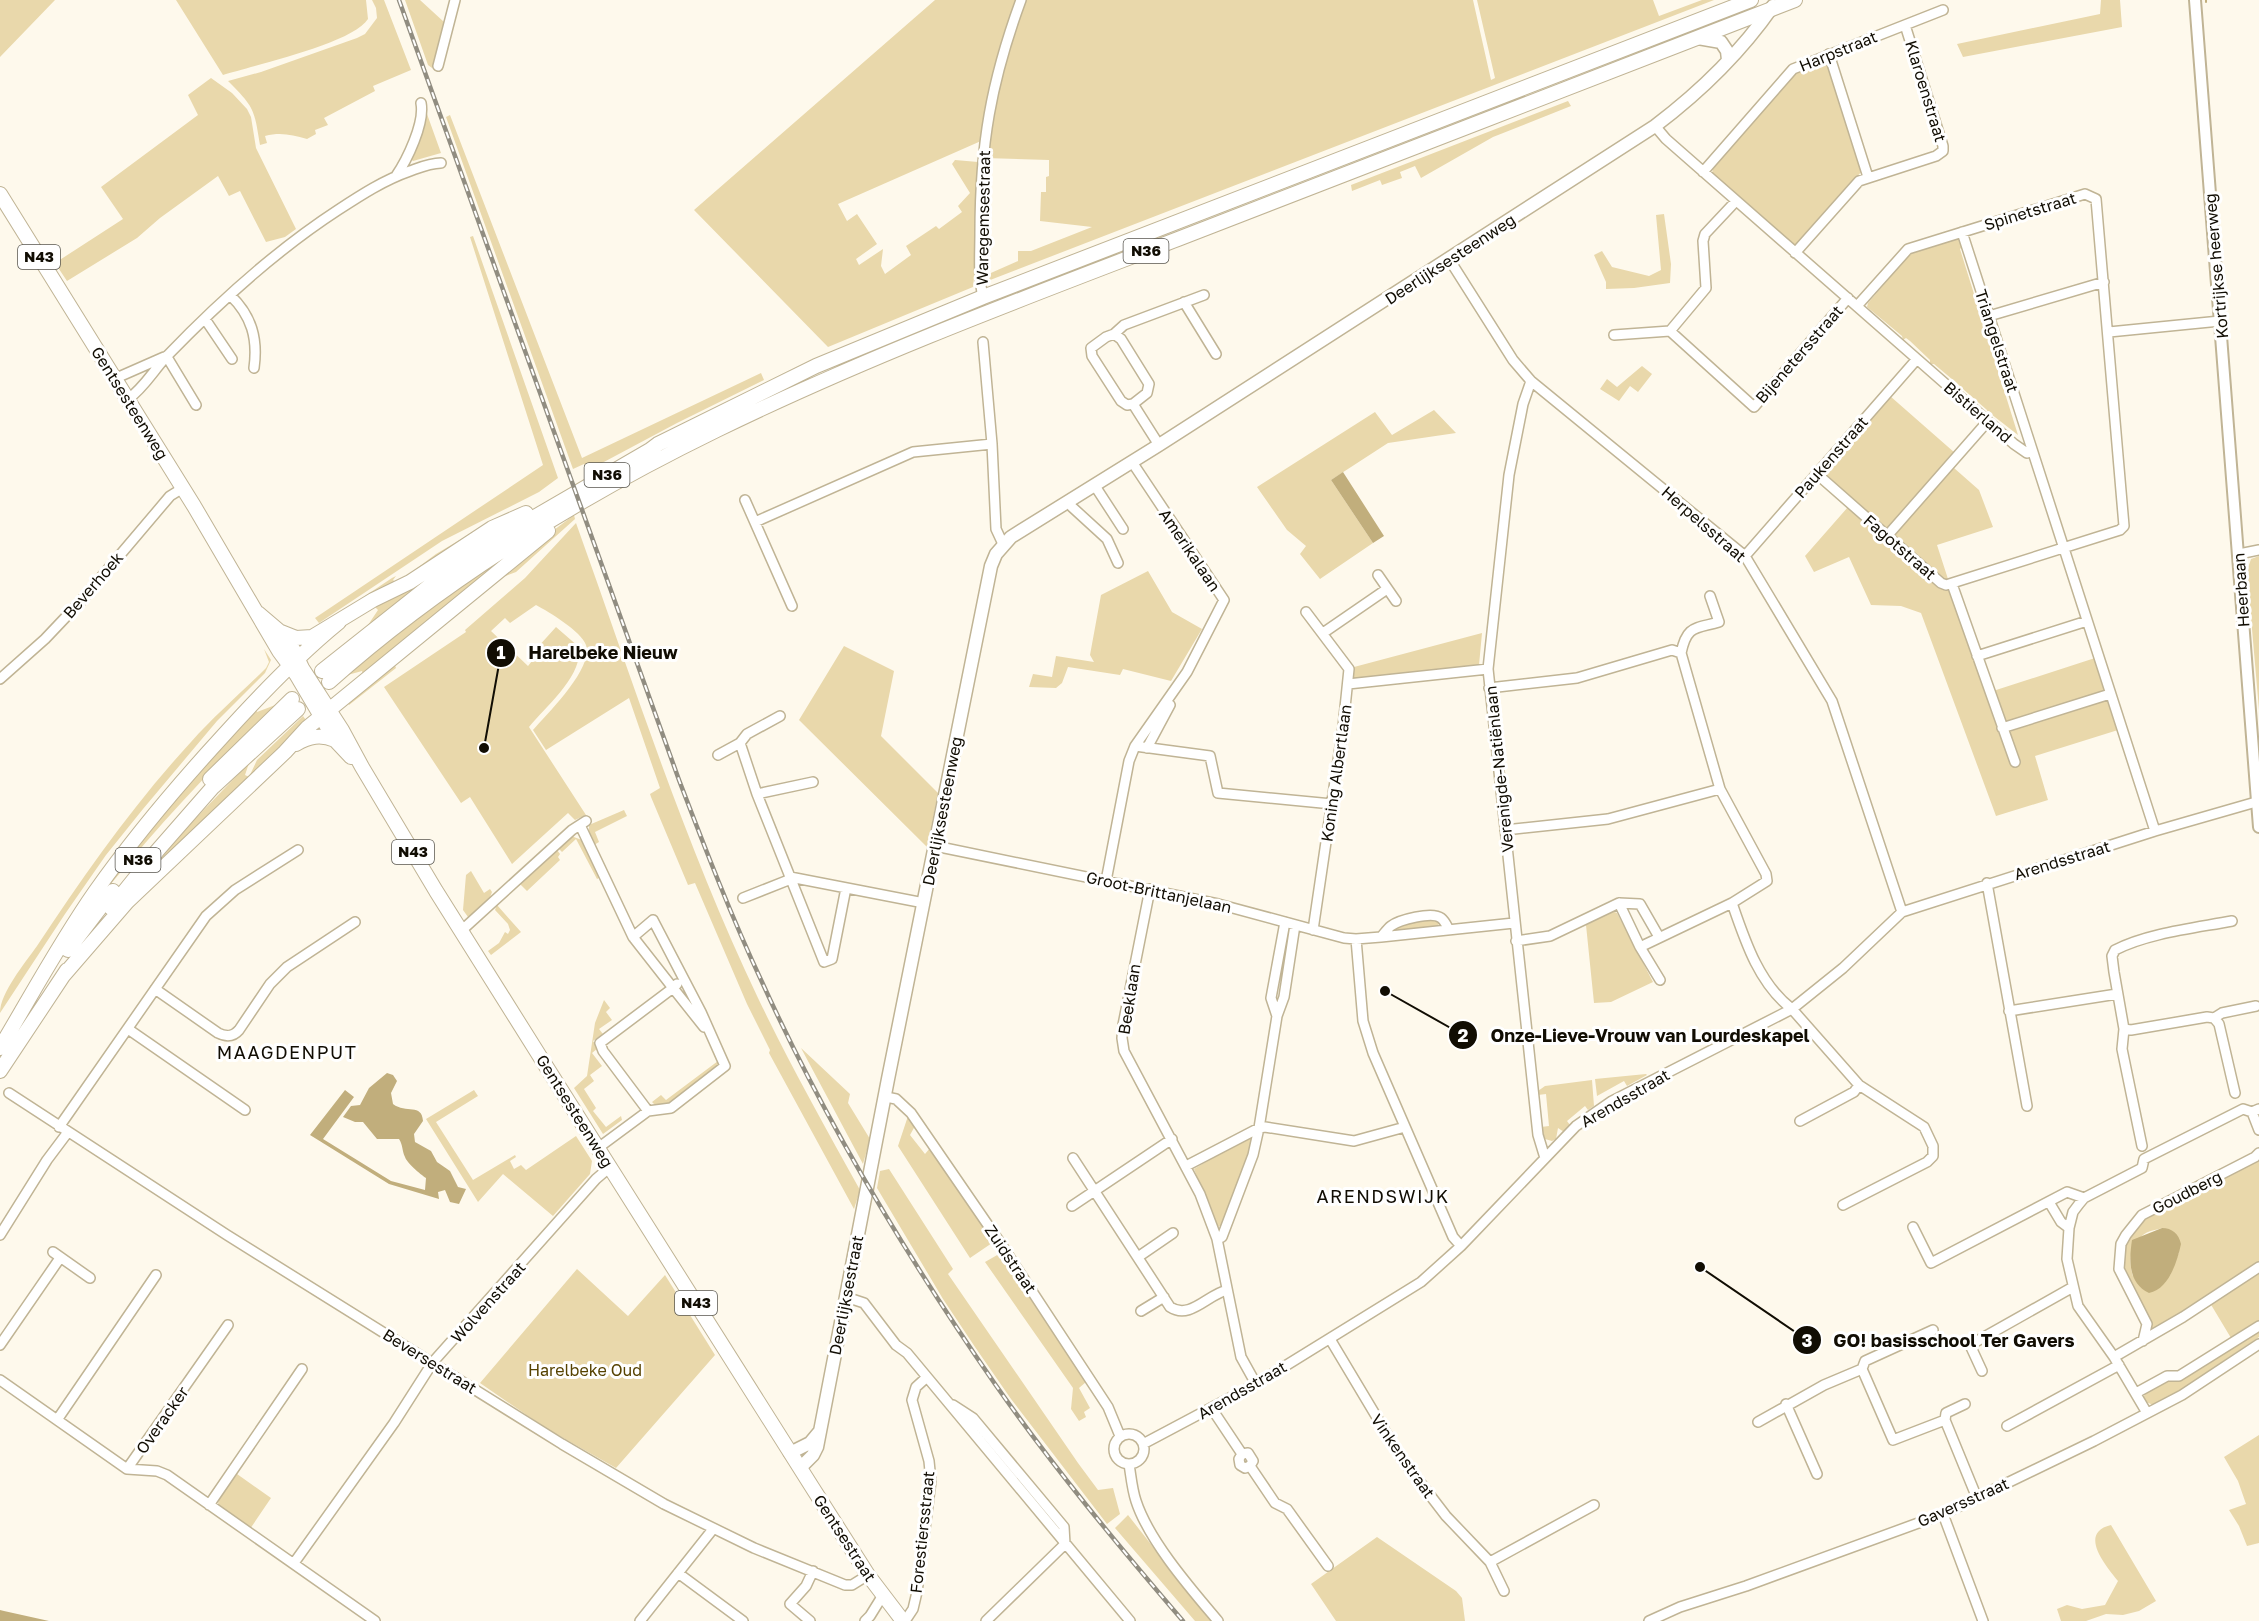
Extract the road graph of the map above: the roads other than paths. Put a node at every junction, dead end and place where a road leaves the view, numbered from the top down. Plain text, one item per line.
1 (455, 0) edge
2 (1021, 0) edge
3 (1751, 0) edge
4 (2195, 0) edge
5 (1783, 3) edge
6 (1943, 10) dead end
7 (1905, 25) junction
8 (1696, 38) junction
9 (1829, 54) junction
10 (1728, 60) junction
11 (438, 66) dead end
12 (421, 103) dead end
13 (1655, 126) junction
14 (441, 163) dead end
15 (1703, 172) junction
16 (396, 176) junction
17 (1868, 177) junction
18 (0, 194) edge
19 (1736, 201) junction
20 (1962, 232) junction
21 (1796, 253) junction
22 (1449, 259) junction
23 (2104, 282) junction
24 (230, 295) junction
25 (1204, 295) dead end
26 (982, 297) junction
27 (1848, 298) junction
28 (1184, 302) junction
29 (1857, 306) junction
30 (1989, 316) junction
31 (206, 319) junction
32 (2220, 321) junction
33 (1670, 331) junction
34 (2109, 332) junction
35 (1114, 334) junction
36 (1614, 335) dead end
37 (983, 342) dead end
38 (1215, 354) dead end
39 (167, 357) junction
40 (232, 359) dead end
41 (1917, 359) junction
42 (254, 369) dead end
43 (114, 379) junction
44 (1531, 381) junction
45 (127, 400) junction
46 (1133, 404) junction
47 (196, 405) dead end
48 (1988, 421) junction
49 (658, 444) junction
50 (992, 444) junction
51 (1159, 445) junction
52 (2032, 451) junction
53 (1131, 462) junction
54 (1817, 474) junction
55 (1095, 486) junction
56 (183, 488) junction
57 (595, 495) junction
58 (745, 500) dead end
59 (1069, 501) junction
60 (755, 522) junction
61 (1123, 529) dead end
62 (2237, 532) joint
63 (1887, 536) junction
64 (1003, 544) junction
65 (2063, 548) junction
66 (2259, 550) edge
67 (2239, 554) junction
68 (1745, 556) junction
69 (1118, 563) dead end
70 (1378, 575) dead end
71 (1952, 584) junction
72 (1387, 589) junction
73 (1710, 596) dead end
74 (1396, 601) dead end
75 (792, 606) dead end
76 (1306, 612) dead end
77 (258, 613) junction
78 (2087, 621) junction
79 (339, 622) junction
80 (278, 630) junction
81 (1323, 633) junction
82 (1681, 653) junction
83 (1977, 656) junction
84 (293, 661) junction
85 (1488, 669) junction
86 (1187, 672) junction
87 (0, 679) edge
88 (1348, 684) junction
89 (1489, 688) junction
90 (2110, 694) junction
91 (325, 714) junction
92 (780, 716) dead end
93 (2002, 728) junction
94 (335, 740) junction
95 (740, 743) junction
96 (1135, 746) junction
97 (1147, 748) junction
98 (285, 752) junction
99 (718, 755) dead end
100 (2014, 762) dead end
101 (362, 767) junction
102 (813, 782) dead end
103 (1720, 789) junction
104 (757, 794) junction
105 (2256, 802) junction
106 (1332, 804) junction
107 (2259, 827) edge
108 (1505, 830) junction
109 (2155, 831) junction
110 (935, 846) junction
111 (298, 850) dead end
112 (791, 878) junction
113 (1106, 881) junction
114 (1987, 883) junction
115 (846, 888) junction
116 (1150, 889) junction
117 (743, 898) dead end
118 (924, 903) junction
119 (1619, 903) junction
120 (1732, 903) junction
121 (1902, 912) junction
122 (2232, 921) dead end
123 (355, 922) dead end
124 (1285, 922) junction
125 (1514, 922) junction
126 (1295, 925) junction
127 (1313, 930) junction
128 (1449, 930) junction
129 (461, 931) junction
130 (633, 937) junction
131 (1659, 937) junction
132 (1381, 938) junction
133 (1356, 939) junction
134 (1516, 941) junction
135 (1640, 947) junction
136 (63, 976) junction
137 (684, 979) junction
138 (1660, 980) dead end
139 (673, 988) junction
140 (155, 989) junction
141 (2117, 994) junction
142 (2256, 1006) dead end
143 (1792, 1009) junction
144 (2009, 1011) junction
145 (1276, 1016) junction
146 (2214, 1018) junction
147 (128, 1029) junction
148 (2124, 1029) junction
149 (712, 1038) junction
150 (2, 1044) edge
151 (0, 1071) edge
152 (1859, 1085) junction
153 (9, 1093) dead end
154 (2235, 1093) dead end
155 (886, 1097) junction
156 (2027, 1106) dead end
157 (245, 1110) dead end
158 (2256, 1110) edge
159 (648, 1111) junction
160 (1800, 1121) dead end
161 (1259, 1128) junction
162 (1404, 1128) junction
163 (63, 1130) junction
164 (2259, 1130) edge
165 (1172, 1139) junction
166 (2142, 1146) dead end
167 (598, 1148) junction
168 (2259, 1153) edge
169 (1073, 1158) dead end
170 (1545, 1158) junction
171 (874, 1159) joint
172 (1186, 1166) junction
173 (610, 1167) junction
174 (1094, 1191) junction
175 (2084, 1198) junction
176 (2049, 1202) junction
177 (1843, 1205) dead end
178 (1072, 1206) dead end
179 (1913, 1227) dead end
180 (2069, 1228) junction
181 (1173, 1233) dead end
182 (0, 1234) edge
183 (1216, 1239) junction
184 (1461, 1246) junction
185 (1138, 1257) junction
186 (2259, 1267) edge
187 (156, 1275) dead end
188 (90, 1278) dead end
189 (2073, 1287) junction
190 (1227, 1290) junction
191 (846, 1297) junction
192 (1164, 1297) junction
193 (1141, 1311) dead end
194 (228, 1325) dead end
195 (2259, 1326) edge
196 (1933, 1330) dead end
197 (1330, 1339) junction
198 (2143, 1341) junction
199 (2259, 1344) edge
200 (0, 1346) edge
201 (2116, 1361) junction
202 (433, 1362) junction
203 (1862, 1369) junction
204 (302, 1370) dead end
205 (1982, 1371) dead end
206 (927, 1377) junction
207 (0, 1380) edge
208 (1256, 1384) junction
209 (2136, 1393) junction
210 (1786, 1404) junction
211 (1965, 1404) dead end
212 (1212, 1409) junction
213 (2147, 1413) junction
214 (57, 1420) junction
215 (1945, 1420) junction
216 (1758, 1422) dead end
217 (2007, 1426) dead end
218 (820, 1430) junction
219 (1120, 1436) junction
220 (1143, 1444) junction
221 (790, 1453) junction
222 (1129, 1464) junction
223 (800, 1468) junction
224 (127, 1469) junction
225 (1817, 1474) dead end
226 (1977, 1498) junction
227 (209, 1505) junction
228 (1594, 1505) dead end
229 (1943, 1514) junction
230 (713, 1529) junction
231 (1065, 1545) junction
232 (1490, 1562) junction
233 (294, 1563) junction
234 (1328, 1566) dead end
235 (813, 1571) junction
236 (678, 1573) junction
237 (868, 1575) junction
238 (1504, 1591) dead end
239 (883, 1595) junction
240 (990, 1619) edge
241 (375, 1621) edge
242 (640, 1621) edge
243 (742, 1621) edge
244 (810, 1621) edge
245 (865, 1621) edge
246 (904, 1621) edge
247 (1130, 1621) edge
248 (1218, 1621) edge
249 (1649, 1621) edge
250 (1983, 1621) edge

1 - 11 street
2 - 26 street, Waregemsestraat
3 - 26 main road, N36
4 - 32 street, Kortrijkse heerweg
5 - 8 main road, N36
5 - 10 main road, Deerlijksesteenweg
6 - 7 street, Harpstraat
7 - 9 street, Harpstraat
7 - 17 street, Klaroenstraat
8 - 10 main road
8 - 57 main road, N36
9 - 15 street, Harpstraat
9 - 17 street
10 - 13 main road, Deerlijksesteenweg
12 - 16 street
13 - 15 street, Bistierland
13 - 22 main road, Deerlijksesteenweg
14 - 16 street
15 - 19 street, Bistierland
16 - 24 street
17 - 21 street, Klaroenstraat
18 - 43 main road, Gentsesteenweg / N43
19 - 21 street, Bistierland
19 - 33 street
20 - 23 street, Spinetstraat
20 - 29 street, Spinetstraat
20 - 30 street, Triangelstraat
21 - 27 street, Bistierland
22 - 44 street, Herpelsstraat
22 - 51 main road, Deerlijksesteenweg
23 - 30 street
23 - 34 street, Spinetstraat
24 - 31 street
24 - 42 street
25 - 28 street
26 - 49 main road, N36
27 - 29 street, Bistierland
27 - 33 street, Bijenetersstraat
28 - 35 street
28 - 38 street
29 - 41 street, Bistierland
30 - 52 street, Triangelstraat
31 - 39 street
31 - 40 street
32 - 34 street
32 - 62 street, Kortrijkse heerweg
33 - 36 street
34 - 65 street, Spinetstraat
35 - 46 street
35 - 46 street
37 - 50 street
39 - 43 street
39 - 45 street
39 - 47 street
41 - 48 street, Bistierland
41 - 54 street, Paukenstraat
43 - 45 main road, Gentsesteenweg / N43
44 - 68 street, Herpelsstraat
44 - 85 street, Verenigde-Natiënlaan
45 - 56 main road, Gentsesteenweg / N43
46 - 51 street
48 - 52 street, Bistierland
48 - 63 street
49 - 57 main road, N36
49 - 79 main road
50 - 60 street
50 - 64 street
51 - 53 main road, Deerlijksesteenweg
52 - 65 street, Bistierland
53 - 55 main road, Deerlijksesteenweg
53 - 86 street, Amerikalaan
54 - 63 street, Fagotstraat
54 - 68 street, Paukenstraat
55 - 59 main road, Deerlijksesteenweg
55 - 61 street
56 - 77 main road, Gentsesteenweg / N43
56 - 87 street, Beverhoek
57 - 91 main road
58 - 60 street
59 - 64 main road, Deerlijksesteenweg
59 - 69 street
60 - 75 street
62 - 67 street, Heerbaan
63 - 71 street, Fagotstraat
64 - 110 main road, Deerlijksesteenweg
65 - 71 street, Fagotstraat
65 - 78 street, Bistierland
66 - 67 street
67 - 105 street, Heerbaan
68 - 121 street, Herpelsstraat
70 - 72 street
71 - 83 street
72 - 74 street
72 - 81 street
73 - 82 street
76 - 81 street
77 - 80 main road, Gentsesteenweg / N43
77 - 84 main road, Gentsesteenweg / N43
78 - 83 street
78 - 90 street, Bistierland
79 - 80 main road
79 - 84 main road
80 - 84 main road, Gentsesteenweg / N43
81 - 88 street
82 - 89 street
82 - 103 street
83 - 93 street
84 - 91 main road, Gentsesteenweg / N43
84 - 150 main road
85 - 88 street, Koning Albertlaan
85 - 89 street, Verenigde-Natiënlaan
86 - 96 street, Amerikalaan
86 - 97 street, Amerikalaan
88 - 106 street, Koning Albertlaan
89 - 108 street, Verenigde-Natiënlaan
90 - 93 street
90 - 109 street, Bistierland
91 - 94 main road, Gentsesteenweg / N43
91 - 98 main road
91 - 101 main road, Gentsesteenweg / N43
92 - 95 street
93 - 100 street
94 - 98 main road
94 - 101 main road, Gentsesteenweg / N43
95 - 99 street
95 - 104 street
96 - 97 street
96 - 113 street, Amerikalaan
97 - 106 street
98 - 136 main road
101 - 129 main road, Gentsesteenweg / N43
102 - 104 street
103 - 108 street
103 - 120 street
104 - 112 street
105 - 107 street, Heerbaan
105 - 109 street, Arendsstraat
106 - 127 street, Koning Albertlaan
108 - 125 street, Verenigde-Natiënlaan
109 - 114 street, Arendsstraat
110 - 113 street, Groot-Brittanjelaan
110 - 118 main road, Deerlijksesteenweg
111 - 140 street
112 - 115 street
112 - 115 street
112 - 117 street
113 - 116 street, Groot-Brittanjelaan
114 - 121 street, Arendsstraat
114 - 144 street
115 - 118 street
116 - 124 street, Groot-Brittanjelaan
116 - 165 street, Beeklaan
118 - 155 main road, Deerlijksesteenweg
119 - 131 street
119 - 134 street
119 - 135 street
120 - 131 street
120 - 143 street
121 - 143 street, Arendsstraat
122 - 141 street
123 - 140 street
124 - 126 street, Groot-Brittanjelaan
124 - 145 street
125 - 128 street, Groot-Brittanjelaan
125 - 134 street, Verenigde-Natiënlaan
126 - 127 street, Groot-Brittanjelaan
126 - 145 street
127 - 133 street, Groot-Brittanjelaan
128 - 132 street, Groot-Brittanjelaan
128 - 132 street
129 - 130 street
129 - 167 main road, Gentsesteenweg / N43
130 - 137 street
130 - 139 street
131 - 135 street
132 - 133 street, Groot-Brittanjelaan
133 - 162 street
134 - 170 street, Verenigde-Natiënlaan
135 - 138 street
136 - 150 main road, N36
136 - 151 main road, N36
137 - 139 street
137 - 149 street
139 - 149 street
139 - 159 street
140 - 147 street
141 - 144 street
141 - 148 street
142 - 146 street
143 - 152 street
143 - 170 street, Arendsstraat
144 - 156 street
145 - 161 street
146 - 148 street
146 - 154 street
147 - 157 street
147 - 163 street
148 - 166 street
149 - 159 street
152 - 160 street
152 - 177 street
153 - 163 street, Beversestraat
155 - 171 main road, Deerlijksesteenweg
155 - 219 street, Zuidstraat
158 - 164 street
158 - 175 street
159 - 167 street
161 - 162 street
161 - 172 street
161 - 183 street
162 - 184 street
163 - 182 street
163 - 202 street, Beversestraat
165 - 172 street, Beeklaan
165 - 174 street
167 - 173 main road, Gentsesteenweg / N43
168 - 198 street, Goudberg
169 - 174 street
170 - 184 street, Arendsstraat
171 - 191 main road, Deerlijksestraat
172 - 183 street, Beeklaan
173 - 202 street, Wolvenstraat
173 - 221 main road, Gentsesteenweg / N43
174 - 178 street
174 - 185 street
175 - 176 street
175 - 180 street
176 - 179 street
176 - 180 street
180 - 189 street
181 - 185 street
183 - 190 street, Beeklaan
184 - 197 street, Arendsstraat
185 - 192 street
186 - 198 street
187 - 214 street
188 - 200 street
189 - 201 street
189 - 205 street
190 - 192 street
190 - 208 street, Beeklaan
191 - 206 street
191 - 218 main road, Deerlijksestraat
192 - 193 street
194 - 224 street, Overacker
195 - 209 street
196 - 203 street
197 - 208 street, Arendsstraat
197 - 232 street, Vinkenstraat
198 - 201 street
199 - 213 street, Gaversstraat
201 - 209 street
201 - 217 street
202 - 230 street, Beversestraat
202 - 233 street, Wolvenstraat
203 - 210 street
203 - 215 street
204 - 227 street
206 - 231 street
206 - 246 street, Forestiersstraat
207 - 214 street
208 - 212 street, Arendsstraat
209 - 213 street
210 - 216 street
210 - 225 street
211 - 215 street
212 - 220 street, Arendsstraat
212 - 234 street
213 - 226 street, Gaversstraat
214 - 224 street
215 - 226 street
218 - 221 main road
218 - 223 main road, Deerlijksestraat
219 - 220 street
219 - 222 street, Zuidstraat
220 - 222 street
221 - 223 main road, Gentsestraat / N43
222 - 248 street, Zuidstraat
223 - 237 main road, Gentsestraat / N43
224 - 227 street, Overacker
226 - 229 street, Gaversstraat
227 - 233 street, Overacker
228 - 232 street
229 - 249 street, Gaversstraat
229 - 250 street
230 - 235 street, Beversestraat
230 - 236 street
231 - 240 street
231 - 247 street
232 - 238 street, Vinkenstraat
233 - 241 street, Overacker
235 - 237 street, Beversestraat
235 - 244 street
236 - 242 street
236 - 243 street
237 - 239 main road, Gentsestraat / N43
239 - 245 street
239 - 246 main road, Gentsestraat / N43

